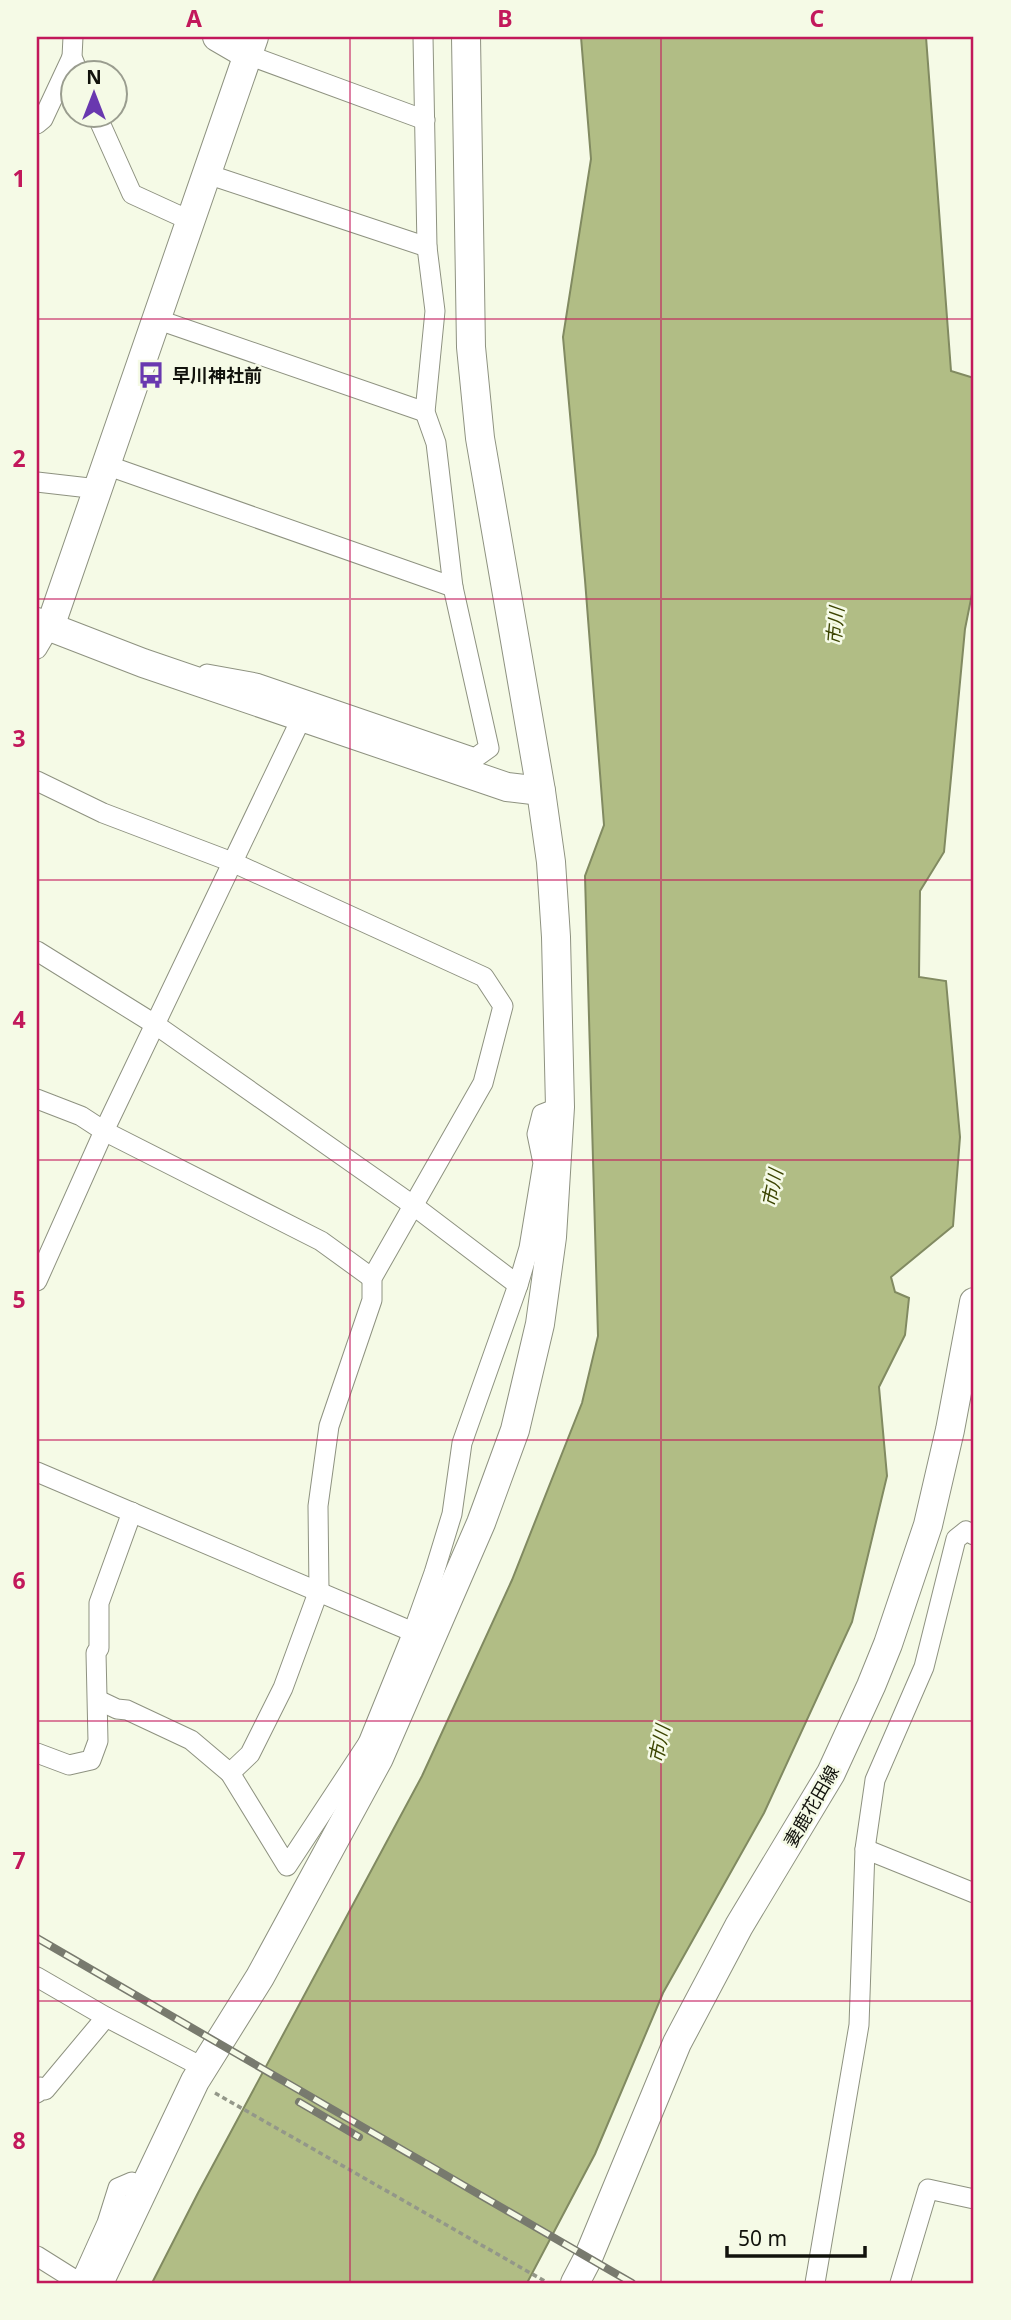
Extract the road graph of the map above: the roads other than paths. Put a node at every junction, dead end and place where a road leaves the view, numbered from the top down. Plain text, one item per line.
1 (73, 37) edge
2 (218, 37) edge
3 (423, 37) edge
4 (466, 37) edge
5 (251, 46) edge
6 (75, 60) edge
7 (60, 90) edge
8 (425, 120) junction
9 (37, 124) edge
10 (103, 130) edge
11 (207, 174) junction
12 (191, 221) junction
13 (427, 247) junction
14 (156, 319) junction
15 (425, 412) junction
16 (102, 477) junction
17 (37, 482) edge
18 (453, 587) junction
19 (41, 633) edge
20 (144, 663) junction
21 (302, 717) junction
22 (37, 781) edge
23 (541, 791) junction
24 (232, 862) junction
25 (37, 951) edge
26 (156, 1025) junction
27 (37, 1099) edge
28 (560, 1107) junction
29 (104, 1131) junction
30 (414, 1206) junction
31 (372, 1278) junction
32 (37, 1281) edge
33 (519, 1285) junction
34 (974, 1308) edge
35 (37, 1472) edge
36 (132, 1512) junction
37 (974, 1535) edge
38 (319, 1590) junction
39 (413, 1632) junction
40 (97, 1700) junction
41 (373, 1750) junction
42 (37, 1753) edge
43 (230, 1773) junction
44 (865, 1849) junction
45 (974, 1893) edge
46 (37, 1977) edge
47 (106, 2017) junction
48 (198, 2074) junction
49 (37, 2093) edge
50 (143, 2189) junction
51 (974, 2199) edge
52 (37, 2256) edge
53 (99, 2283) edge
54 (575, 2283) edge
55 (815, 2283) edge
56 (902, 2283) edge

1 - 6 street
2 - 5 street
3 - 8 street
4 - 23 street
5 - 8 street
5 - 11 street
7 - 9 street
8 - 13 street
10 - 12 street
11 - 12 street
11 - 13 street
12 - 14 street
13 - 15 street
14 - 15 street
14 - 16 street
15 - 18 street
16 - 17 street
16 - 18 street
16 - 19 street
18 - 20 street
19 - 20 street
20 - 21 street
21 - 23 street
21 - 24 street
22 - 24 street
23 - 28 street
24 - 26 street
24 - 30 street
25 - 26 street
26 - 29 street
26 - 30 street
27 - 29 street
28 - 33 street
28 - 41 street
29 - 31 street
29 - 32 street
30 - 31 street
30 - 33 street
31 - 38 street
33 - 39 street
34 - 54 street, 妻鹿花田線
35 - 36 street
36 - 38 street
36 - 40 street
37 - 44 street
38 - 39 street
38 - 43 street
39 - 41 street
40 - 42 street
40 - 43 street
41 - 43 street
41 - 48 street
44 - 45 street
44 - 55 street
46 - 47 street
47 - 48 street
47 - 49 street
48 - 50 street
50 - 52 street
50 - 53 street
51 - 56 street

